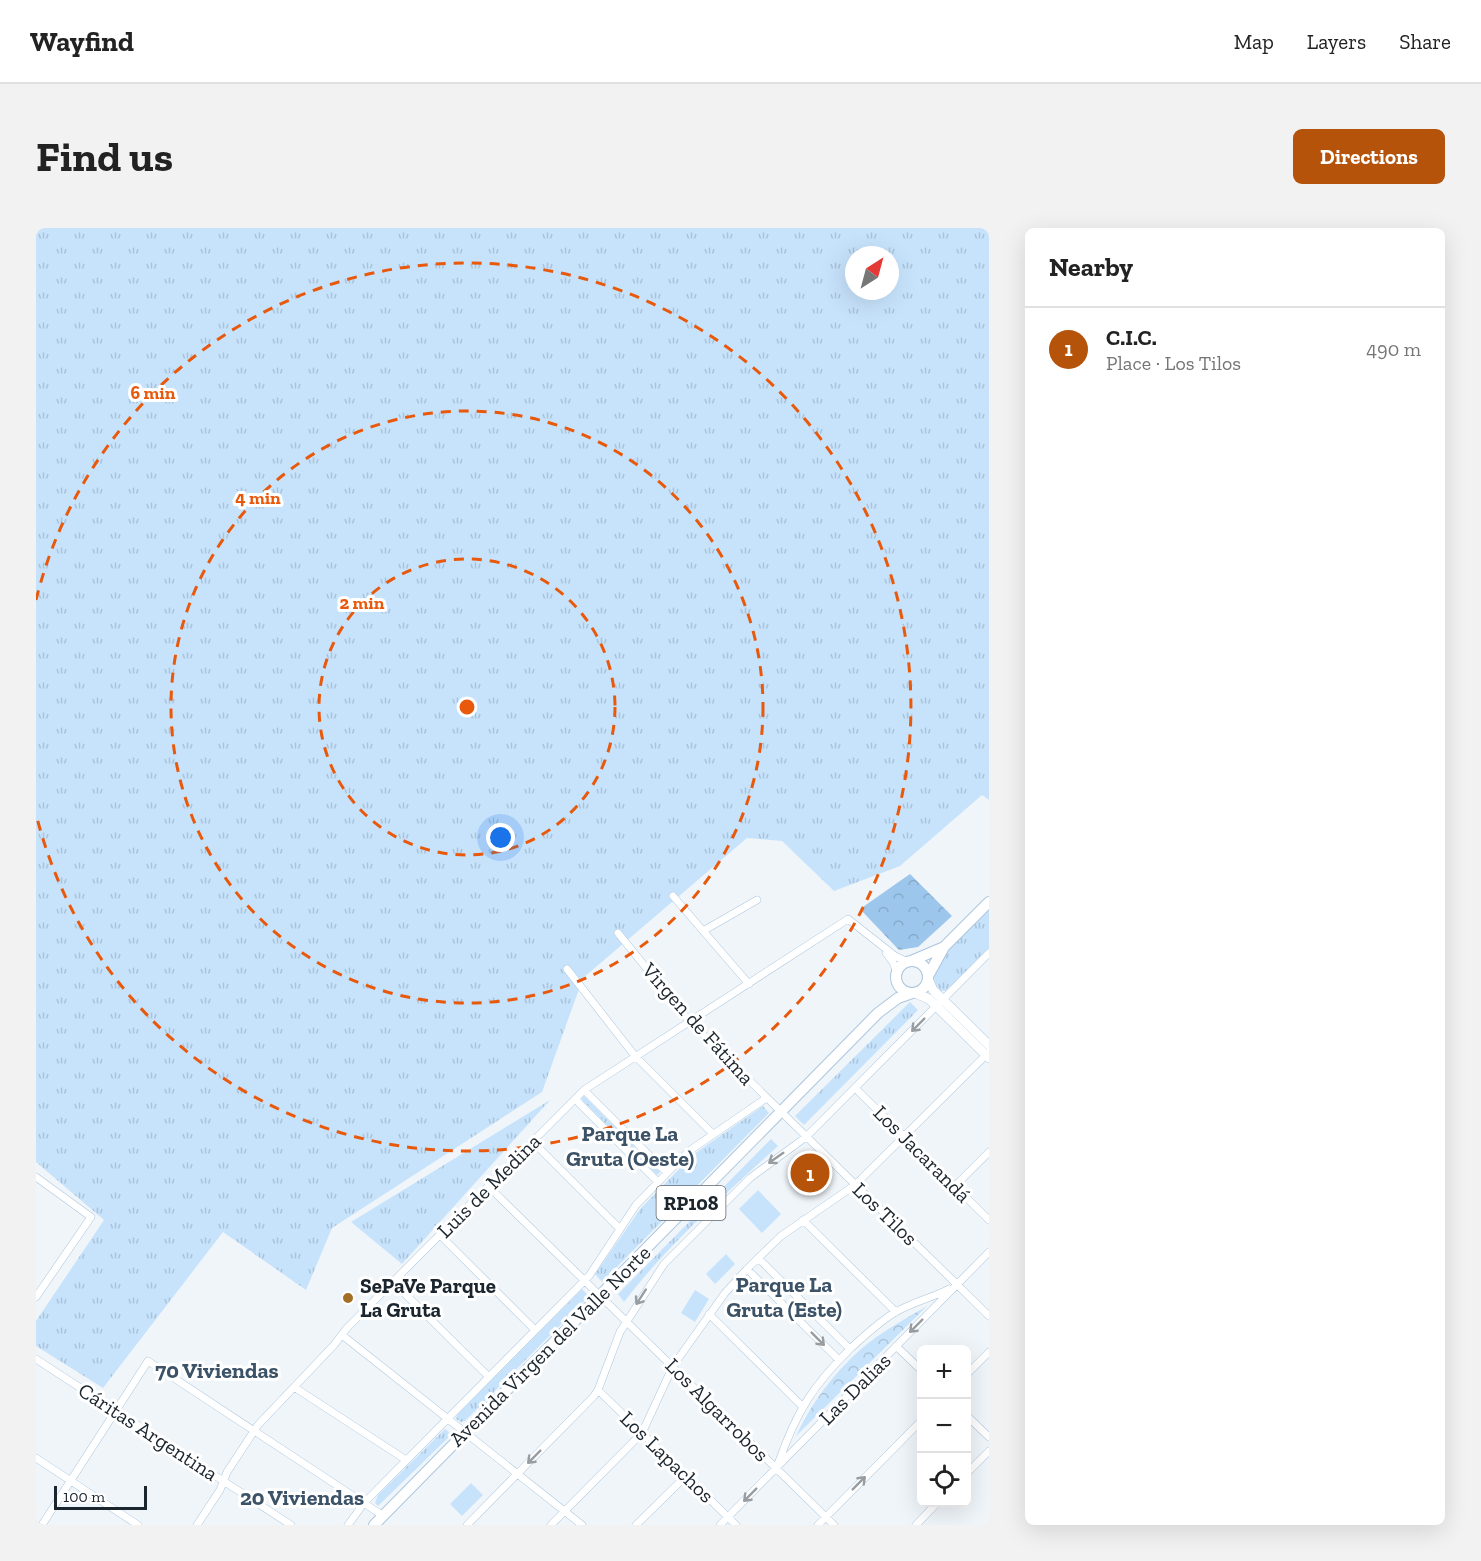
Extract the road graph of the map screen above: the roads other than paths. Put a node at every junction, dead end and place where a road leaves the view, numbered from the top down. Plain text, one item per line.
1 (674, 896) dead end
2 (757, 900) dead end
3 (989, 902) edge
4 (704, 931) junction
5 (618, 933) dead end
6 (877, 942) junction
7 (944, 947) junction
8 (989, 953) edge
9 (909, 962) junction
10 (567, 969) dead end
11 (897, 975) junction
12 (928, 978) junction
13 (749, 984) junction
14 (913, 993) junction
15 (940, 1003) junction
16 (878, 1013) junction
17 (690, 1022) junction
18 (989, 1044) edge
19 (988, 1055) edge
20 (635, 1056) junction
21 (855, 1088) junction
22 (584, 1090) junction
23 (575, 1099) junction
24 (765, 1099) junction
25 (781, 1112) junction
26 (713, 1134) junction
27 (904, 1136) junction
28 (806, 1137) junction
29 (532, 1142) junction
30 (989, 1152) edge
31 (667, 1173) junction
32 (36, 1177) edge
33 (658, 1182) junction
34 (855, 1185) junction
35 (488, 1186) junction
36 (955, 1186) junction
37 (803, 1220) junction
38 (989, 1220) edge
39 (620, 1229) junction
40 (440, 1235) junction
41 (989, 1252) edge
42 (758, 1258) junction
43 (747, 1269) junction
44 (584, 1281) junction
45 (393, 1282) junction
46 (957, 1285) junction
47 (38, 1291) edge
48 (600, 1295) junction
49 (896, 1312) junction
50 (709, 1314) junction
51 (989, 1316) edge
52 (627, 1320) junction
53 (535, 1330) junction
54 (342, 1335) junction
55 (896, 1346) junction
56 (850, 1349) junction
57 (989, 1352) edge
58 (36, 1359) edge
59 (839, 1360) junction
60 (673, 1366) junction
61 (917, 1367) edge
62 (971, 1370) edge
63 (489, 1377) junction
64 (294, 1387) junction
65 (598, 1390) junction
66 (802, 1406) junction
67 (116, 1411) junction
68 (447, 1419) junction
69 (971, 1420) edge
70 (917, 1424) edge
71 (254, 1431) junction
72 (464, 1432) junction
73 (642, 1433) junction
74 (989, 1437) edge
75 (989, 1451) edge
76 (36, 1458) edge
77 (406, 1460) junction
78 (776, 1468) junction
79 (971, 1469) edge
80 (517, 1474) junction
81 (686, 1476) junction
82 (70, 1481) junction
83 (224, 1481) junction
84 (364, 1503) junction
85 (934, 1507) edge
86 (565, 1511) junction
87 (382, 1515) junction
88 (728, 1517) junction
89 (826, 1517) junction
90 (42, 1525) edge
91 (138, 1525) edge
92 (197, 1525) edge
93 (291, 1525) edge
94 (348, 1525) edge
95 (374, 1525) edge
96 (467, 1525) edge
97 (551, 1525) edge
98 (582, 1525) edge
99 (636, 1525) edge
100 (720, 1525) edge
101 (736, 1525) edge
102 (818, 1525) edge
103 (834, 1525) edge
104 (916, 1525) edge

1 - 4 street
2 - 4 street
3 - 7 main road, RP108
4 - 13 street
5 - 17 street, Virgen de Fátima
6 - 9 street
6 - 11 street
6 - 13 street, Luis de Medina
7 - 9 main road, RP108
7 - 12 main road, RP108
8 - 15 street
9 - 11 main road, RP108
9 - 12 main road
10 - 20 street
11 - 14 main road
11 - 16 main road, Avenida Virgen del Valle Norte / RP108
12 - 14 main road, RP108
12 - 15 main road
13 - 17 street, Luis de Medina
14 - 15 main road
14 - 16 main road, Avenida Virgen del Valle Norte / RP108
15 - 18 main road
15 - 19 main road
15 -> 21 street
16 - 25 main road, Avenida Virgen del Valle Norte / RP108
17 - 20 street, Luis de Medina
17 - 24 street, Virgen de Fátima
19 - 27 street
20 - 22 street, Luis de Medina
20 - 26 street
21 - 27 street, Los Jacarandá
21 - 28 street
22 - 23 street, Luis de Medina
22 - 31 street
23 - 29 street, Luis de Medina
23 - 33 street
24 - 25 street, Virgen de Fátima
24 - 26 street
25 - 28 street, Los Tilos
25 - 48 main road, Avenida Virgen del Valle Norte / RP108
26 - 31 street
27 - 34 street
27 - 36 street, Los Jacarandá
28 - 34 street, Los Tilos
28 -> 52 street
29 - 35 street, Luis de Medina
29 - 39 street
30 - 36 street
31 - 33 street
32 - 47 street
33 - 39 street
34 - 37 street
34 - 46 street, Los Tilos
35 - 40 street, Luis de Medina
35 - 44 street, Los Algarrobos
36 - 38 street, Los Jacarandá
37 - 42 street
37 - 49 street
39 - 44 street
40 - 45 street, Luis de Medina
40 - 53 street
41 - 46 street, Las Dalias
42 - 43 street
42 - 56 street
43 - 50 street
43 -> 59 street
44 - 48 street, Los Algarrobos
44 - 53 street
45 - 54 street, Luis de Medina
45 - 63 street
46 - 49 street
46 - 51 street, Los Tilos
46 -> 55 street, Las Dalias
48 - 52 street, Los Algarrobos
48 - 72 main road, Avenida Virgen del Valle Norte / RP108
49 - 56 street
50 - 60 street
50 - 66 street
52 - 60 street, Los Algarrobos
52 - 65 street
53 - 63 street
54 - 64 street, Luis de Medina
54 - 68 street
55 - 61 street
55 - 78 street, Las Dalias
56 - 59 street
57 - 62 street
58 - 67 street, Cáritas Argentina
59 - 66 street
60 - 73 street
60 - 78 street, Los Algarrobos
63 - 68 street
64 - 71 street, Luis de Medina
64 - 77 street
65 - 73 street, Los Lapachos
65 -> 80 street
66 - 78 street
67 - 71 street
67 - 82 street
67 - 83 street, Cáritas Argentina
68 - 72 street
68 - 77 street
69 - 74 street
89 -> 70 street
71 - 83 street, Luis de Medina
71 - 84 street
72 - 80 street
72 - 87 main road, Avenida Virgen del Valle Norte / RP108
73 - 81 street, Los Lapachos
73 - 86 street
75 - 79 street
76 - 82 street
77 - 84 street
78 -> 88 street, Las Dalias
78 - 89 street, Los Algarrobos
80 - 86 street
80 - 96 street
81 - 88 street, Los Lapachos
81 - 99 street
82 - 90 street
82 - 91 street
83 - 92 street, Luis de Medina
83 - 93 street, Cáritas Argentina
84 - 87 street
84 - 94 street
85 - 104 street
86 - 97 street
86 - 98 street
87 - 95 main road, Avenida Virgen del Valle Norte / RP108
88 - 100 street, Las Dalias
88 - 101 street, Los Lapachos
89 - 102 street
89 - 103 street, Los Algarrobos

